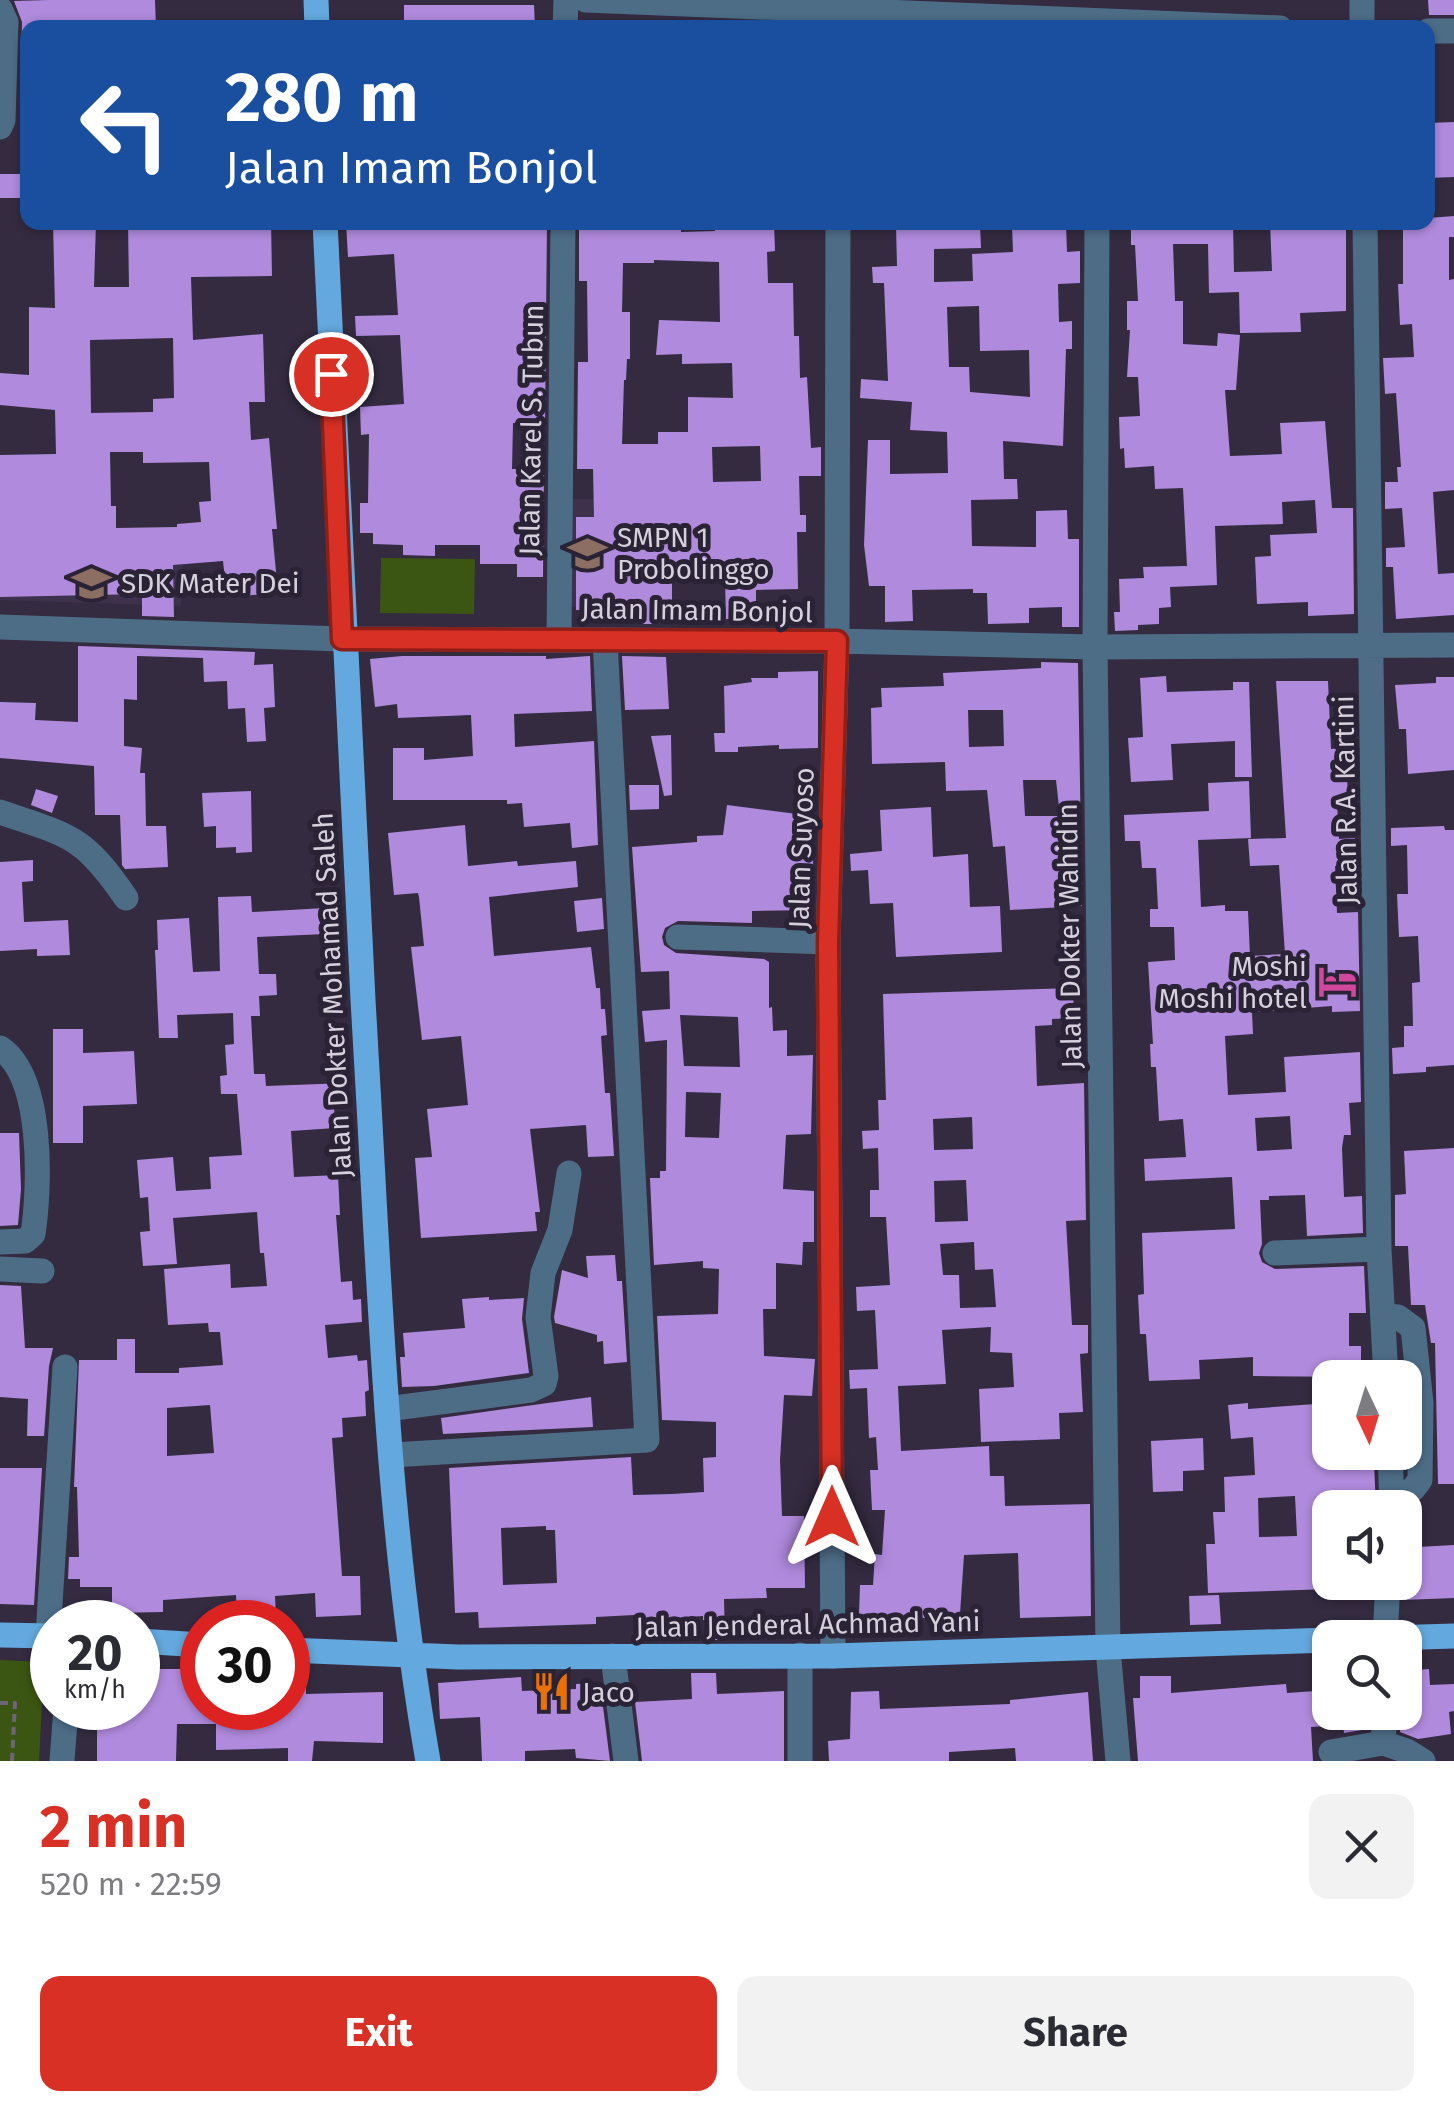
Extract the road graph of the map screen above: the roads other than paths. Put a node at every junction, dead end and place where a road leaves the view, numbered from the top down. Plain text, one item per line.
1 (586, 0) edge
2 (0, 10) edge
3 (839, 12) edge
4 (1098, 16) edge
5 (1159, 20) edge
6 (0, 127) edge
7 (325, 230) edge
8 (564, 230) edge
9 (838, 230) edge
10 (1098, 230) edge
11 (1365, 230) edge
12 (0, 628) edge
13 (342, 639) junction
14 (559, 639) junction
15 (605, 640) junction
16 (837, 641) junction
17 (1373, 643) junction
18 (1454, 645) edge
19 (1095, 647) junction
20 (0, 812) edge
21 (126, 898) dead end
22 (678, 936) dead end
23 (828, 942) junction
24 (0, 1048) edge
25 (570, 1173) dead end
26 (0, 1242) edge
27 (1380, 1249) junction
28 (1275, 1253) dead end
29 (0, 1269) edge
30 (42, 1271) dead end
31 (1383, 1316) junction
32 (1385, 1360) edge
33 (64, 1366) dead end
34 (386, 1409) junction
35 (392, 1455) junction
36 (1411, 1490) edge
37 (52, 1600) edge
38 (0, 1635) edge
39 (30, 1636) edge
40 (1454, 1636) edge
41 (1422, 1637) edge
42 (1312, 1641) edge
43 (1108, 1648) junction
44 (310, 1651) edge
45 (412, 1656) junction
46 (613, 1656) junction
47 (800, 1656) junction
48 (834, 1656) junction
49 (64, 1730) edge
50 (1384, 1730) edge
51 (1383, 1744) junction
52 (1331, 1752) dead end
53 (62, 1761) edge
54 (428, 1761) edge
55 (626, 1761) edge
56 (800, 1761) edge
57 (1118, 1761) edge
58 (1423, 1761) edge

1 - 3 street
2 - 6 street
3 - 4 street
4 - 5 street
7 - 13 main road, Jalan Dokter Mohamad Saleh
8 - 14 street, Jalan Karel S. Tubun
9 - 16 street, Jalan Suyoso
10 - 19 street, Jalan Dokter Wahidin
11 - 17 street, Jalan R.A. Kartini
12 - 13 street, Jalan Imam Bonjol
13 - 14 street, Jalan Imam Bonjol
13 - 34 main road, Jalan Dokter Mohamad Saleh
14 - 15 street, Jalan Imam Bonjol
15 - 16 street, Jalan Imam Bonjol
15 - 35 street
16 - 19 street, Jalan Imam Bonjol
16 - 23 street, Jalan Suyoso
17 - 18 street, Jalan Imam Bonjol
17 - 19 street, Jalan Imam Bonjol
17 - 27 street, Jalan R.A. Kartini
19 - 43 street, Jalan Dokter Wahidin
20 - 21 street
22 - 23 street
23 - 48 street, Jalan Suyoso
24 - 26 street
25 - 34 street
27 - 28 street
27 - 31 street, Jalan R.A. Kartini
29 - 30 street
31 - 32 street, Jalan R.A. Kartini
31 - 36 street
33 - 37 street
34 - 35 main road, Jalan Dokter Mohamad Saleh
35 - 45 main road, Jalan Dokter Mohamad Saleh
38 - 39 main road
40 - 41 main road
42 - 43 main road, Jalan Jenderal Achmad Yani
43 - 48 main road, Jalan Jenderal Achmad Yani
43 - 57 street, Jalan Dokter Wahidin
44 - 45 main road, Jalan Jenderal Achmad Yani
45 - 46 main road, Jalan Jenderal Achmad Yani
45 - 54 main road, Jalan Dokter Mohamad Saleh
46 - 47 main road, Jalan Jenderal Achmad Yani
46 - 55 street
47 - 48 main road, Jalan Jenderal Achmad Yani
47 - 56 street
49 - 53 street
50 - 51 street
51 - 52 street
51 - 58 street

